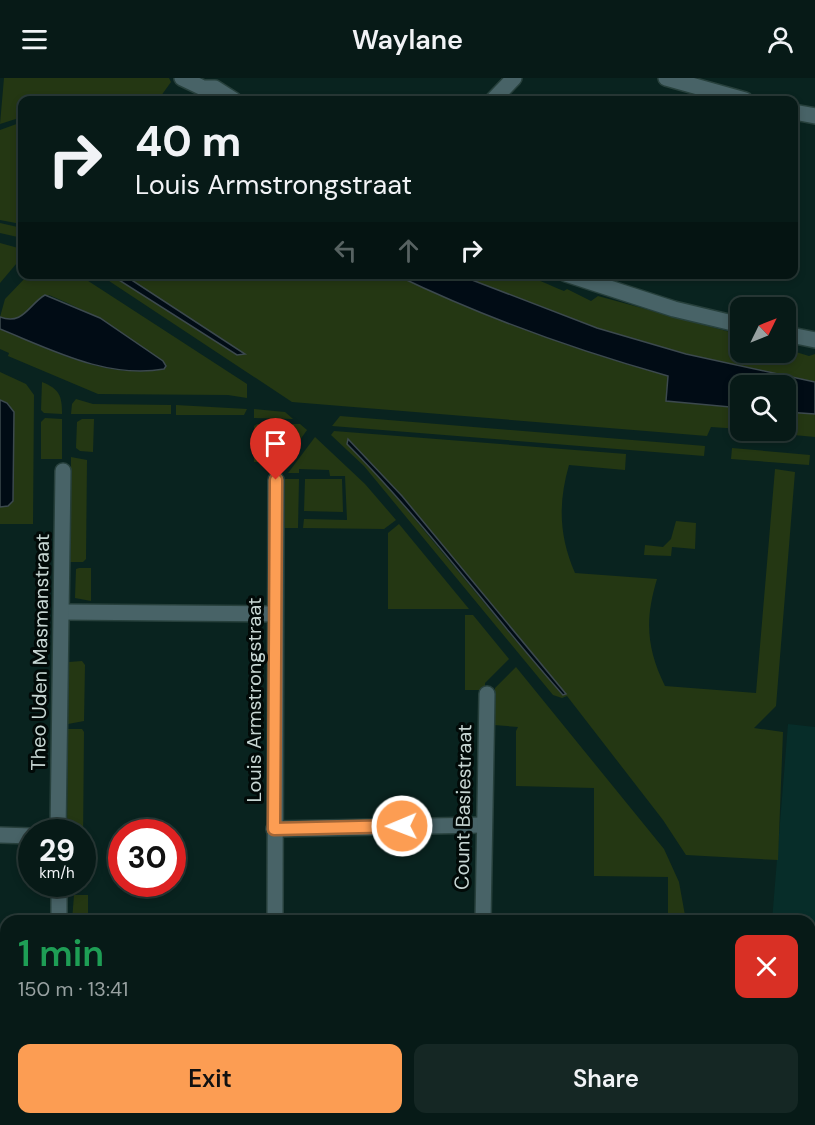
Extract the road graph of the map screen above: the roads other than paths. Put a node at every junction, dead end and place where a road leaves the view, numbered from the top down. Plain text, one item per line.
1 (182, 78) edge
2 (514, 78) edge
3 (666, 78) edge
4 (220, 83) edge
5 (231, 96) edge
6 (497, 96) edge
7 (731, 96) edge
8 (798, 113) edge
9 (815, 116) edge
10 (581, 279) edge
11 (730, 322) edge
12 (796, 336) edge
13 (815, 340) edge
14 (63, 471) dead end
15 (276, 480) dead end
16 (62, 612) junction
17 (275, 614) junction
18 (487, 694) dead end
19 (58, 819) edge
20 (483, 825) junction
21 (274, 829) junction
22 (0, 835) edge
23 (18, 836) edge
24 (59, 897) edge
25 (59, 915) edge
26 (275, 915) edge
27 (483, 915) edge

1 - 4 street
2 - 6 street
3 - 7 street
4 - 5 street
8 - 9 street
10 - 11 street
12 - 13 street
14 - 16 street, Theo Uden Masmanstraat
15 - 17 street, Louis Armstrongstraat
16 - 17 street
16 - 19 street, Theo Uden Masmanstraat
17 - 21 street, Louis Armstrongstraat
18 - 20 street, Count Basiestraat
20 - 21 street
20 - 27 street, Count Basiestraat
21 - 26 street, Louis Armstrongstraat
22 - 23 street
24 - 25 street

